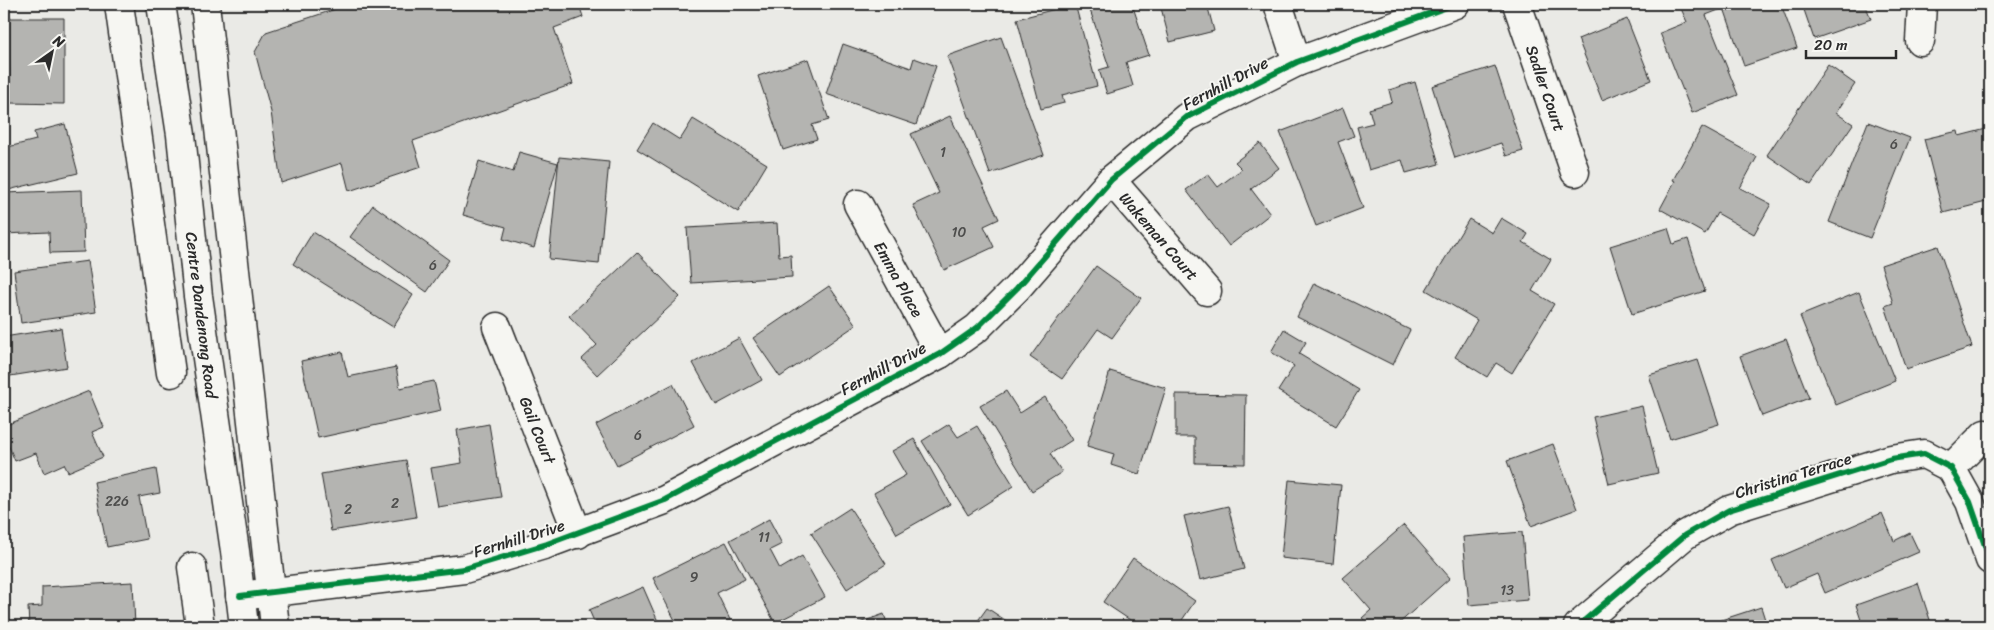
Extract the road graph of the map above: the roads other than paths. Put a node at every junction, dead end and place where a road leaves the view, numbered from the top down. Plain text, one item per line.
1 (119, 4) edge
2 (162, 4) edge
3 (205, 4) edge
4 (1278, 4) edge
5 (1455, 4) edge
6 (1517, 4) edge
7 (1922, 4) edge
8 (1920, 41) dead end
9 (1297, 62) junction
10 (1575, 172) dead end
11 (1112, 180) junction
12 (858, 204) dead end
13 (1207, 291) dead end
14 (497, 327) dead end
15 (940, 354) junction
16 (171, 373) dead end
17 (1985, 434) dead end
18 (1951, 468) junction
19 (578, 534) junction
20 (1990, 560) edge
21 (192, 567) dead end
22 (271, 592) junction
23 (240, 596) junction
24 (200, 626) edge
25 (244, 626) edge
26 (275, 626) edge
27 (1578, 626) edge

1 - 16 street
2 - 23 street, Centre Dandenong Road
3 - 22 street
4 - 9 street
5 - 9 street, Fernhill Drive
6 - 10 street, Sadler Court
7 - 8 street
9 - 11 street, Fernhill Drive
11 - 13 street, Wakeman Court
11 - 15 street, Fernhill Drive
12 - 15 street, Emma Place
14 - 19 street, Gail Court
15 - 19 street, Fernhill Drive
17 - 18 street
18 - 20 street
18 - 27 street, Christina Terrace
19 - 22 street, Fernhill Drive
21 - 24 street
22 - 23 street, Fernhill Drive
22 - 26 street
23 - 25 street, Centre Dandenong Road

